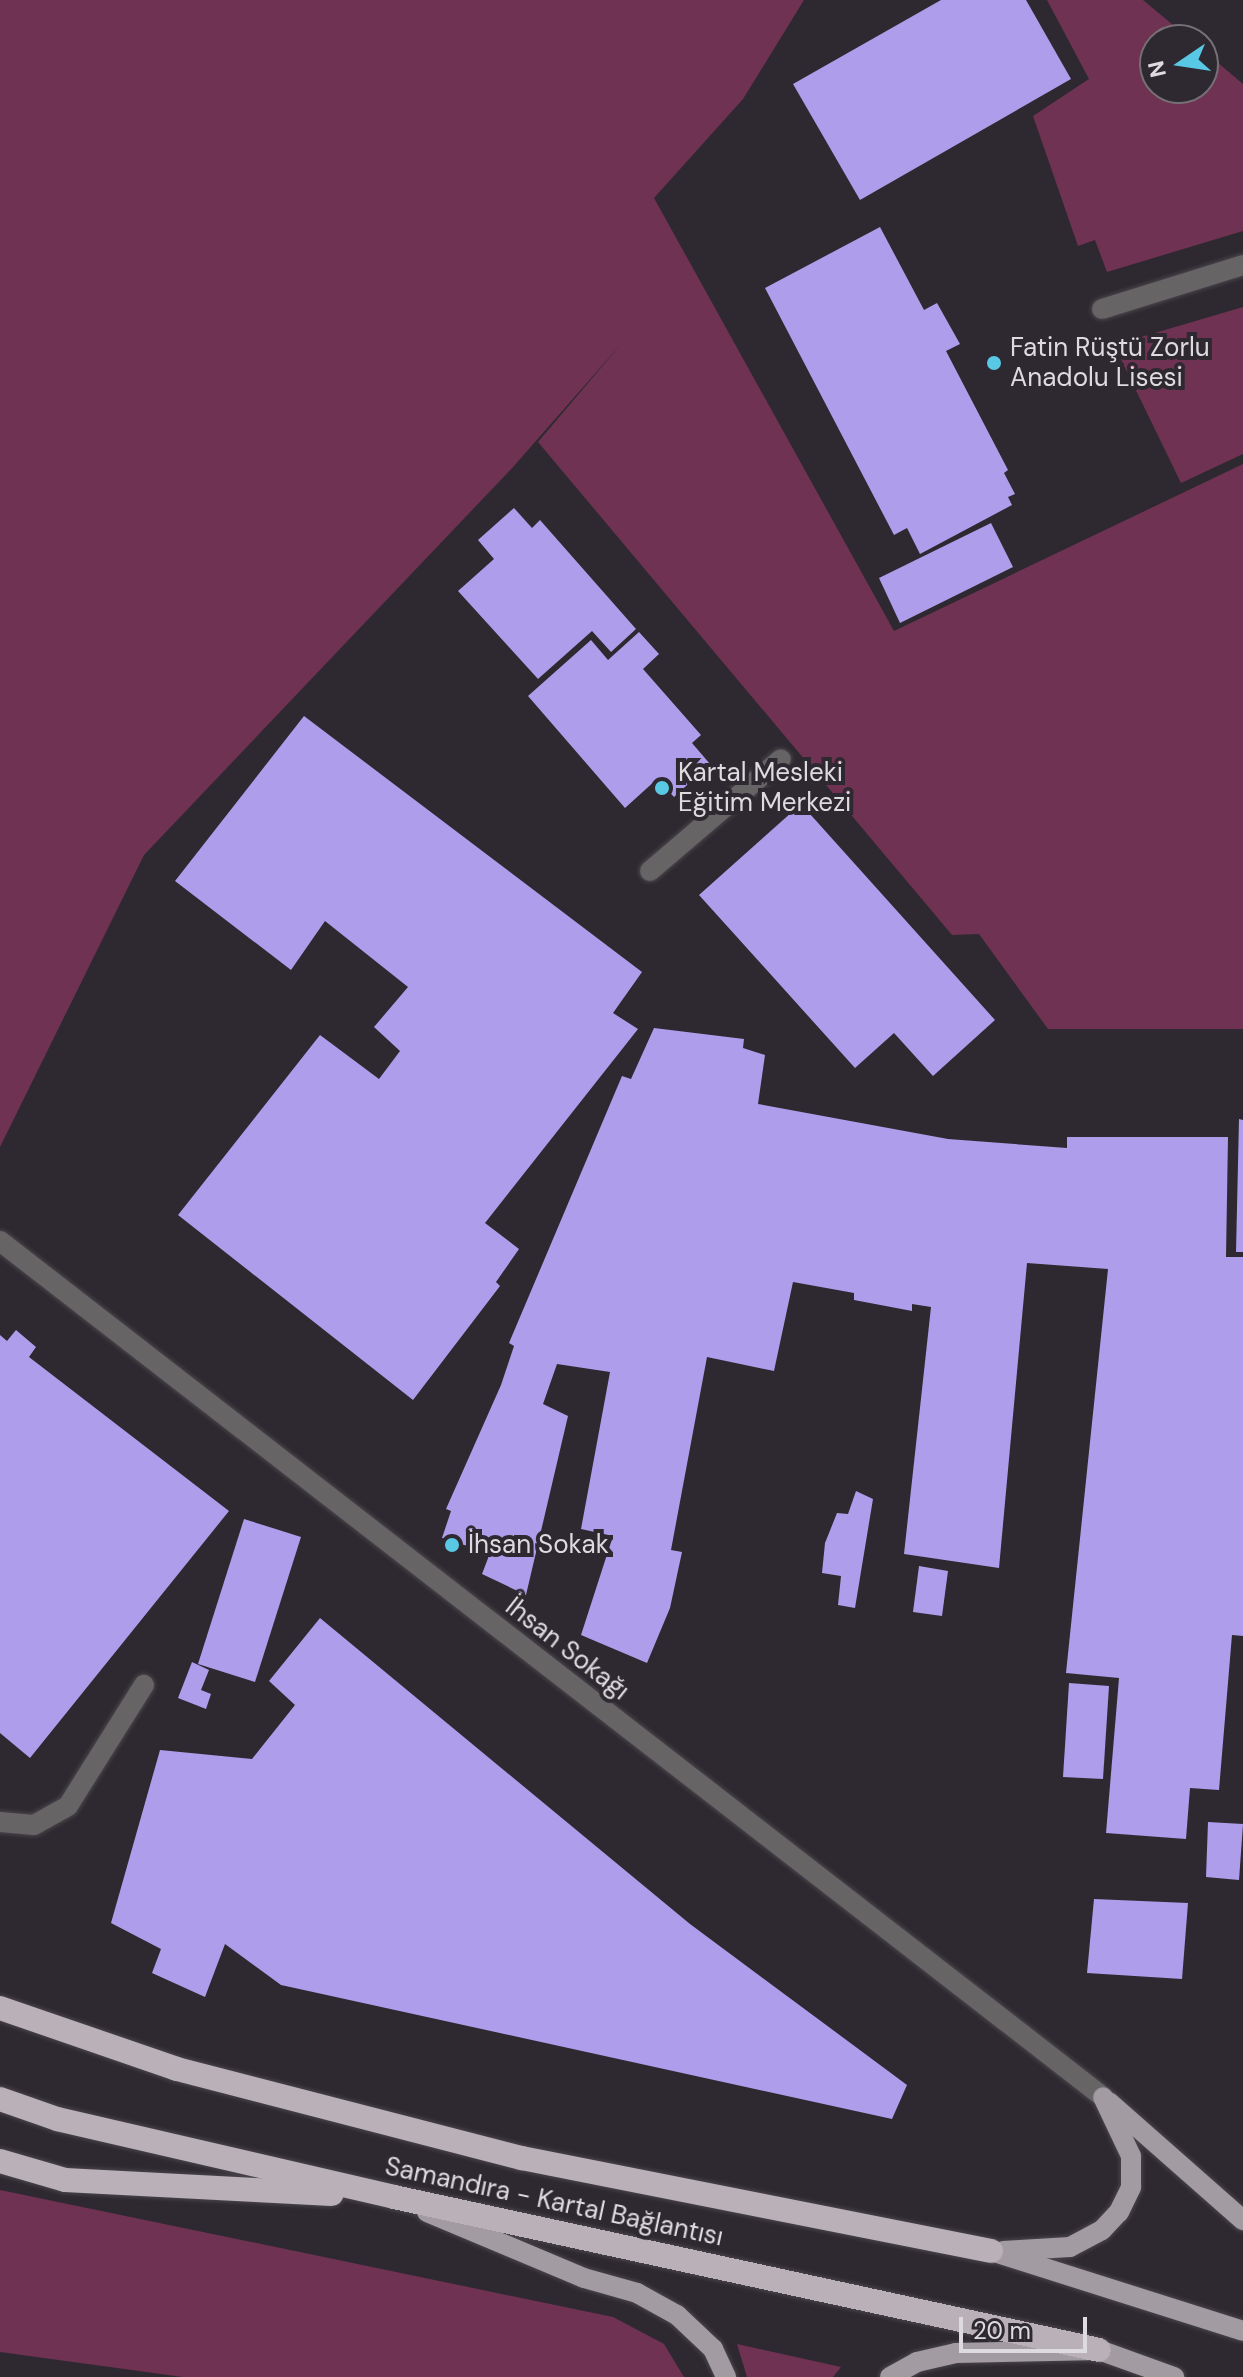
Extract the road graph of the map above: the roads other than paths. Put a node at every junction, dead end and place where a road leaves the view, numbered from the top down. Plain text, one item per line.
1 (1243, 265) edge
2 (1102, 309) dead end
3 (781, 759) dead end
4 (650, 871) dead end
5 (0, 1241) edge
6 (144, 1685) dead end
7 (0, 1822) edge
8 (0, 2008) edge
9 (1103, 2097) junction
10 (0, 2099) edge
11 (0, 2161) edge
12 (394, 2197) junction
13 (1243, 2220) edge
14 (991, 2251) junction
15 (1243, 2331) edge
16 (1099, 2350) junction
17 (726, 2377) edge
18 (890, 2377) edge
19 (1174, 2377) edge

1 - 2 street
3 - 4 street
5 - 9 street, İhsan Sokağı
6 - 7 street
8 - 14 highway, Samandıra - Kartal Bağlantısı
9 - 13 main road
9 - 14 main road
10 - 12 highway, Samandıra - Kartal Bağlantısı
11 - 12 highway
12 - 16 highway, Samandıra - Kartal Bağlantısı
12 - 17 main road
14 - 15 main road
16 - 18 main road
16 - 19 main road

